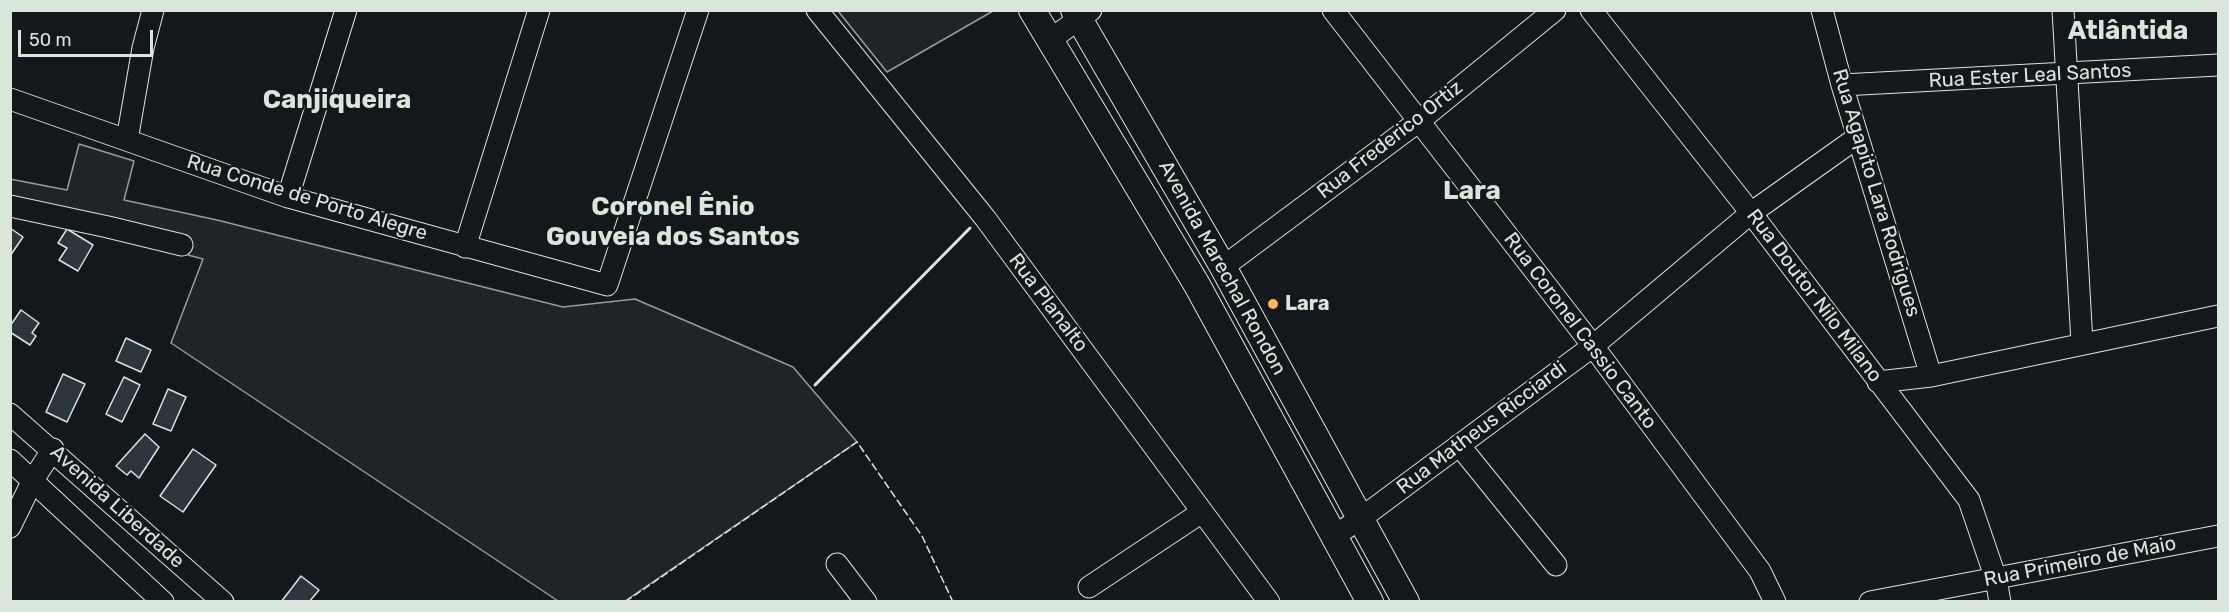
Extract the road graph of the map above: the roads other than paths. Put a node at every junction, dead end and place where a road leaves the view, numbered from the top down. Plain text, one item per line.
1 (153, 10) edge
2 (346, 10) edge
3 (539, 10) edge
4 (699, 10) edge
5 (817, 10) edge
6 (1032, 10) edge
7 (1333, 10) edge
8 (1555, 10) edge
9 (1591, 10) edge
10 (1822, 10) edge
11 (2063, 10) edge
12 (1082, 13) edge
13 (1050, 40) junction
14 (2218, 65) edge
15 (2067, 75) junction
16 (1842, 85) junction
17 (10, 99) edge
18 (1419, 121) junction
19 (1858, 137) junction
20 (127, 140) junction
21 (288, 197) junction
22 (10, 206) edge
23 (1751, 213) junction
24 (182, 245) dead end
25 (465, 247) junction
26 (1224, 267) junction
27 (2218, 316) edge
28 (2082, 343) junction
29 (1593, 346) junction
30 (1931, 376) junction
31 (1878, 382) junction
32 (10, 414) edge
33 (1459, 445) junction
34 (53, 450) junction
35 (10, 460) edge
36 (33, 480) junction
37 (1202, 512) junction
38 (1360, 519) junction
39 (10, 527) edge
40 (1334, 536) junction
41 (2218, 536) edge
42 (837, 564) dead end
43 (1556, 565) dead end
44 (1996, 579) junction
45 (1089, 587) dead end
46 (163, 602) edge
47 (223, 602) edge
48 (866, 602) edge
49 (1269, 602) edge
50 (1370, 602) edge
51 (1407, 602) edge
52 (1774, 602) edge
53 (1870, 602) edge
54 (2000, 602) edge

1 - 20 street
2 - 21 street
3 - 25 street
4 - 25 street, Rua Conde de Porto Alegre
5 - 37 street, Rua Planalto
6 - 13 main road, Avenida Marechal Rondon
7 - 18 street, Rua Coronel Cassio Canto
8 - 18 street, Rua Frederico Ortiz
9 - 23 street, Rua Doutor Nilo Milano
10 - 16 street, Rua Agapito Lara Rodrigues
11 - 15 street
12 - 13 street, Avenida Marechal Rondon
12 - 26 main road, Avenida Marechal Rondon
13 - 40 main road, Avenida Marechal Rondon
14 - 15 street, Rua Ester Leal Santos
15 - 16 street, Rua Ester Leal Santos
15 - 28 street
16 - 19 street, Rua Agapito Lara Rodrigues
17 - 20 street, Rua Conde de Porto Alegre
18 - 26 street, Rua Frederico Ortiz
18 - 29 street, Rua Coronel Cassio Canto
19 - 23 street, Rua Matheus Ricciardi
19 - 30 street, Rua Agapito Lara Rodrigues
20 - 21 street, Rua Conde de Porto Alegre
21 - 25 street, Rua Conde de Porto Alegre
22 - 24 street
23 - 29 street, Rua Matheus Ricciardi
23 - 31 street, Rua Doutor Nilo Milano
26 - 38 main road, Avenida Marechal Rondon
27 - 28 street
28 - 30 street
29 - 33 street, Rua Matheus Ricciardi
29 - 52 street, Rua Coronel Cassio Canto
30 - 31 street
31 - 44 street, Rua Doutor Nilo Milano
32 - 34 street, Avenida Liberdade
33 - 38 street, Rua Matheus Ricciardi
33 - 43 street
34 - 36 street
34 - 47 street, Avenida Liberdade
35 - 36 street, Avenida Liberdade
36 - 39 street
36 - 46 street, Avenida Liberdade
37 - 45 street
37 - 49 street, Rua Planalto
38 - 40 street
38 - 51 main road, Avenida Marechal Rondon
40 - 50 main road, Avenida Marechal Rondon
41 - 44 street, Rua Primeiro de Maio
42 - 48 street
44 - 53 street, Rua Primeiro de Maio
44 - 54 street, Rua Doutor Nilo Milano

